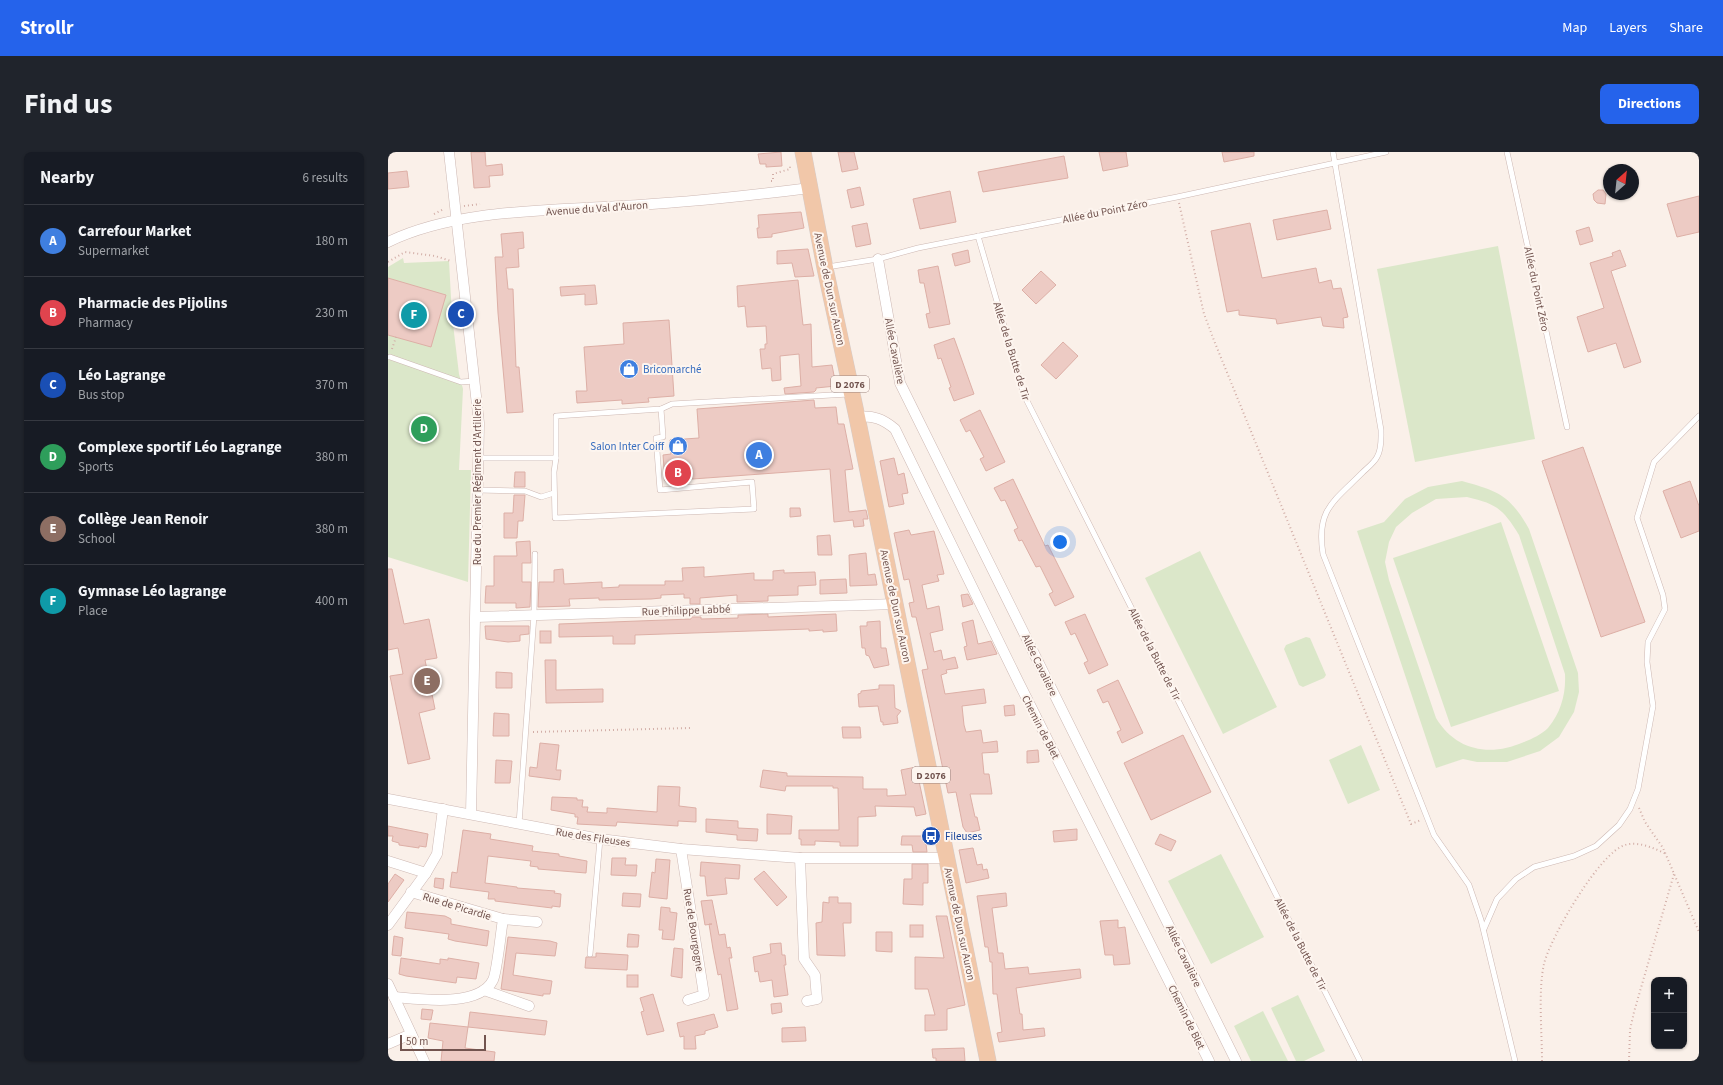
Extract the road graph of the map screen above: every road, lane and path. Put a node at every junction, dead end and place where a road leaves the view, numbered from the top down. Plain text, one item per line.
1 (449, 152) edge
2 (1333, 152) edge
3 (1386, 152) edge
4 (1507, 152) edge
5 (798, 157) edge
6 (1334, 163) junction
7 (773, 181) dead end
8 (810, 188) junction
9 (1178, 196) junction
10 (457, 221) junction
11 (978, 236) junction
12 (388, 242) edge
13 (878, 259) junction
14 (388, 262) edge
15 (462, 264) junction
16 (825, 268) junction
17 (396, 337) dead end
18 (390, 358) joint
19 (476, 381) junction
20 (852, 394) junction
21 (661, 409) junction
22 (1699, 416) edge
23 (857, 417) junction
24 (1567, 427) dead end
25 (478, 458) junction
26 (556, 458) junction
27 (478, 490) junction
28 (554, 493) junction
29 (535, 554) dead end
30 (896, 604) junction
31 (534, 615) junction
32 (476, 617) junction
33 (690, 728) dead end
34 (526, 732) junction
35 (1635, 797) junction
36 (388, 799) edge
37 (443, 809) junction
38 (471, 814) junction
39 (1427, 817) junction
40 (519, 825) junction
41 (600, 839) junction
42 (681, 849) junction
43 (1666, 854) junction
44 (800, 858) junction
45 (947, 858) junction
46 (388, 861) edge
47 (426, 873) junction
48 (1674, 874) junction
49 (411, 892) junction
50 (503, 919) junction
51 (537, 922) dead end
52 (388, 925) edge
53 (1484, 929) junction
54 (1699, 932) edge
55 (590, 954) dead end
56 (388, 984) edge
57 (484, 990) junction
58 (394, 997) junction
59 (688, 1000) dead end
60 (807, 1001) dead end
61 (528, 1006) dead end
62 (411, 1034) junction
63 (388, 1044) edge
64 (424, 1061) edge
65 (988, 1061) edge
66 (1209, 1061) edge
67 (1236, 1061) edge
68 (1360, 1061) edge
69 (1515, 1061) edge
70 (1542, 1061) edge
71 (1629, 1061) edge

1 - 10 street, Rue du Premier Régiment d'Artillerie
2 - 6 lane
3 - 6 lane, Allée du Point Zéro
4 - 24 lane, Allée du Point Zéro
5 - 7 path
5 - 8 main road, Avenue de Dun sur Auron / D 2076
6 - 9 lane, Allée du Point Zéro
6 - 39 lane
8 - 10 street, Avenue du Val d'Auron
8 - 16 main road, Avenue de Dun sur Auron / D 2076
9 - 11 lane, Allée du Point Zéro
9 - 39 path
10 - 12 street, Avenue du Val d'Auron
10 - 15 street, Rue du Premier Régiment d'Artillerie
11 - 13 lane, Allée du Point Zéro
11 - 68 lane, Allée de la Butte de Tir
13 - 16 lane, Allée du Point Zéro
13 - 67 street, Allée Cavalière
14 - 15 path
15 - 19 street, Rue du Premier Régiment d'Artillerie
16 - 20 main road, Avenue de Dun sur Auron / D 2076
17 - 18 path
18 - 19 lane
19 - 25 street, Rue du Premier Régiment d'Artillerie
20 - 21 lane
20 - 23 main road, Avenue de Dun sur Auron / D 2076
21 - 26 lane
21 - 28 lane
22 - 35 lane
23 - 30 main road, Avenue de Dun sur Auron / D 2076
23 - 66 street, Chemin de Blet
25 - 26 lane
25 - 27 street, Rue du Premier Régiment d'Artillerie
26 - 28 lane
27 - 28 lane
27 - 32 street, Rue du Premier Régiment d'Artillerie
29 - 31 lane
30 - 31 street, Rue Philippe Labbé
30 - 45 main road, Avenue de Dun sur Auron / D 2076
31 - 32 street, Rue Philippe Labbé
31 - 34 lane
32 - 38 street, Rue du Premier Régiment d'Artillerie
33 - 34 path
34 - 40 lane
35 - 43 path
35 - 53 lane
36 - 37 street, Rue des Fileuses
37 - 38 street, Rue des Fileuses
37 - 47 street
38 - 40 street, Rue des Fileuses
39 - 53 lane
40 - 41 street, Rue des Fileuses
41 - 42 street, Rue des Fileuses
41 - 55 lane
42 - 44 street, Rue des Fileuses
42 - 59 street, Rue de Bourgogne
43 - 48 path
43 - 70 path
44 - 45 street, Rue des Fileuses
44 - 60 street
45 - 65 main road, Avenue de Dun sur Auron / D 2076
46 - 47 street
47 - 49 street
48 - 54 path
48 - 71 path
49 - 50 street, Rue de Picardie
49 - 52 street
50 - 51 street, Rue de Picardie
50 - 57 street, Rue de Picardie
53 - 69 lane
56 - 58 street
57 - 58 street
57 - 61 street
58 - 62 street
62 - 63 street
62 - 64 street

